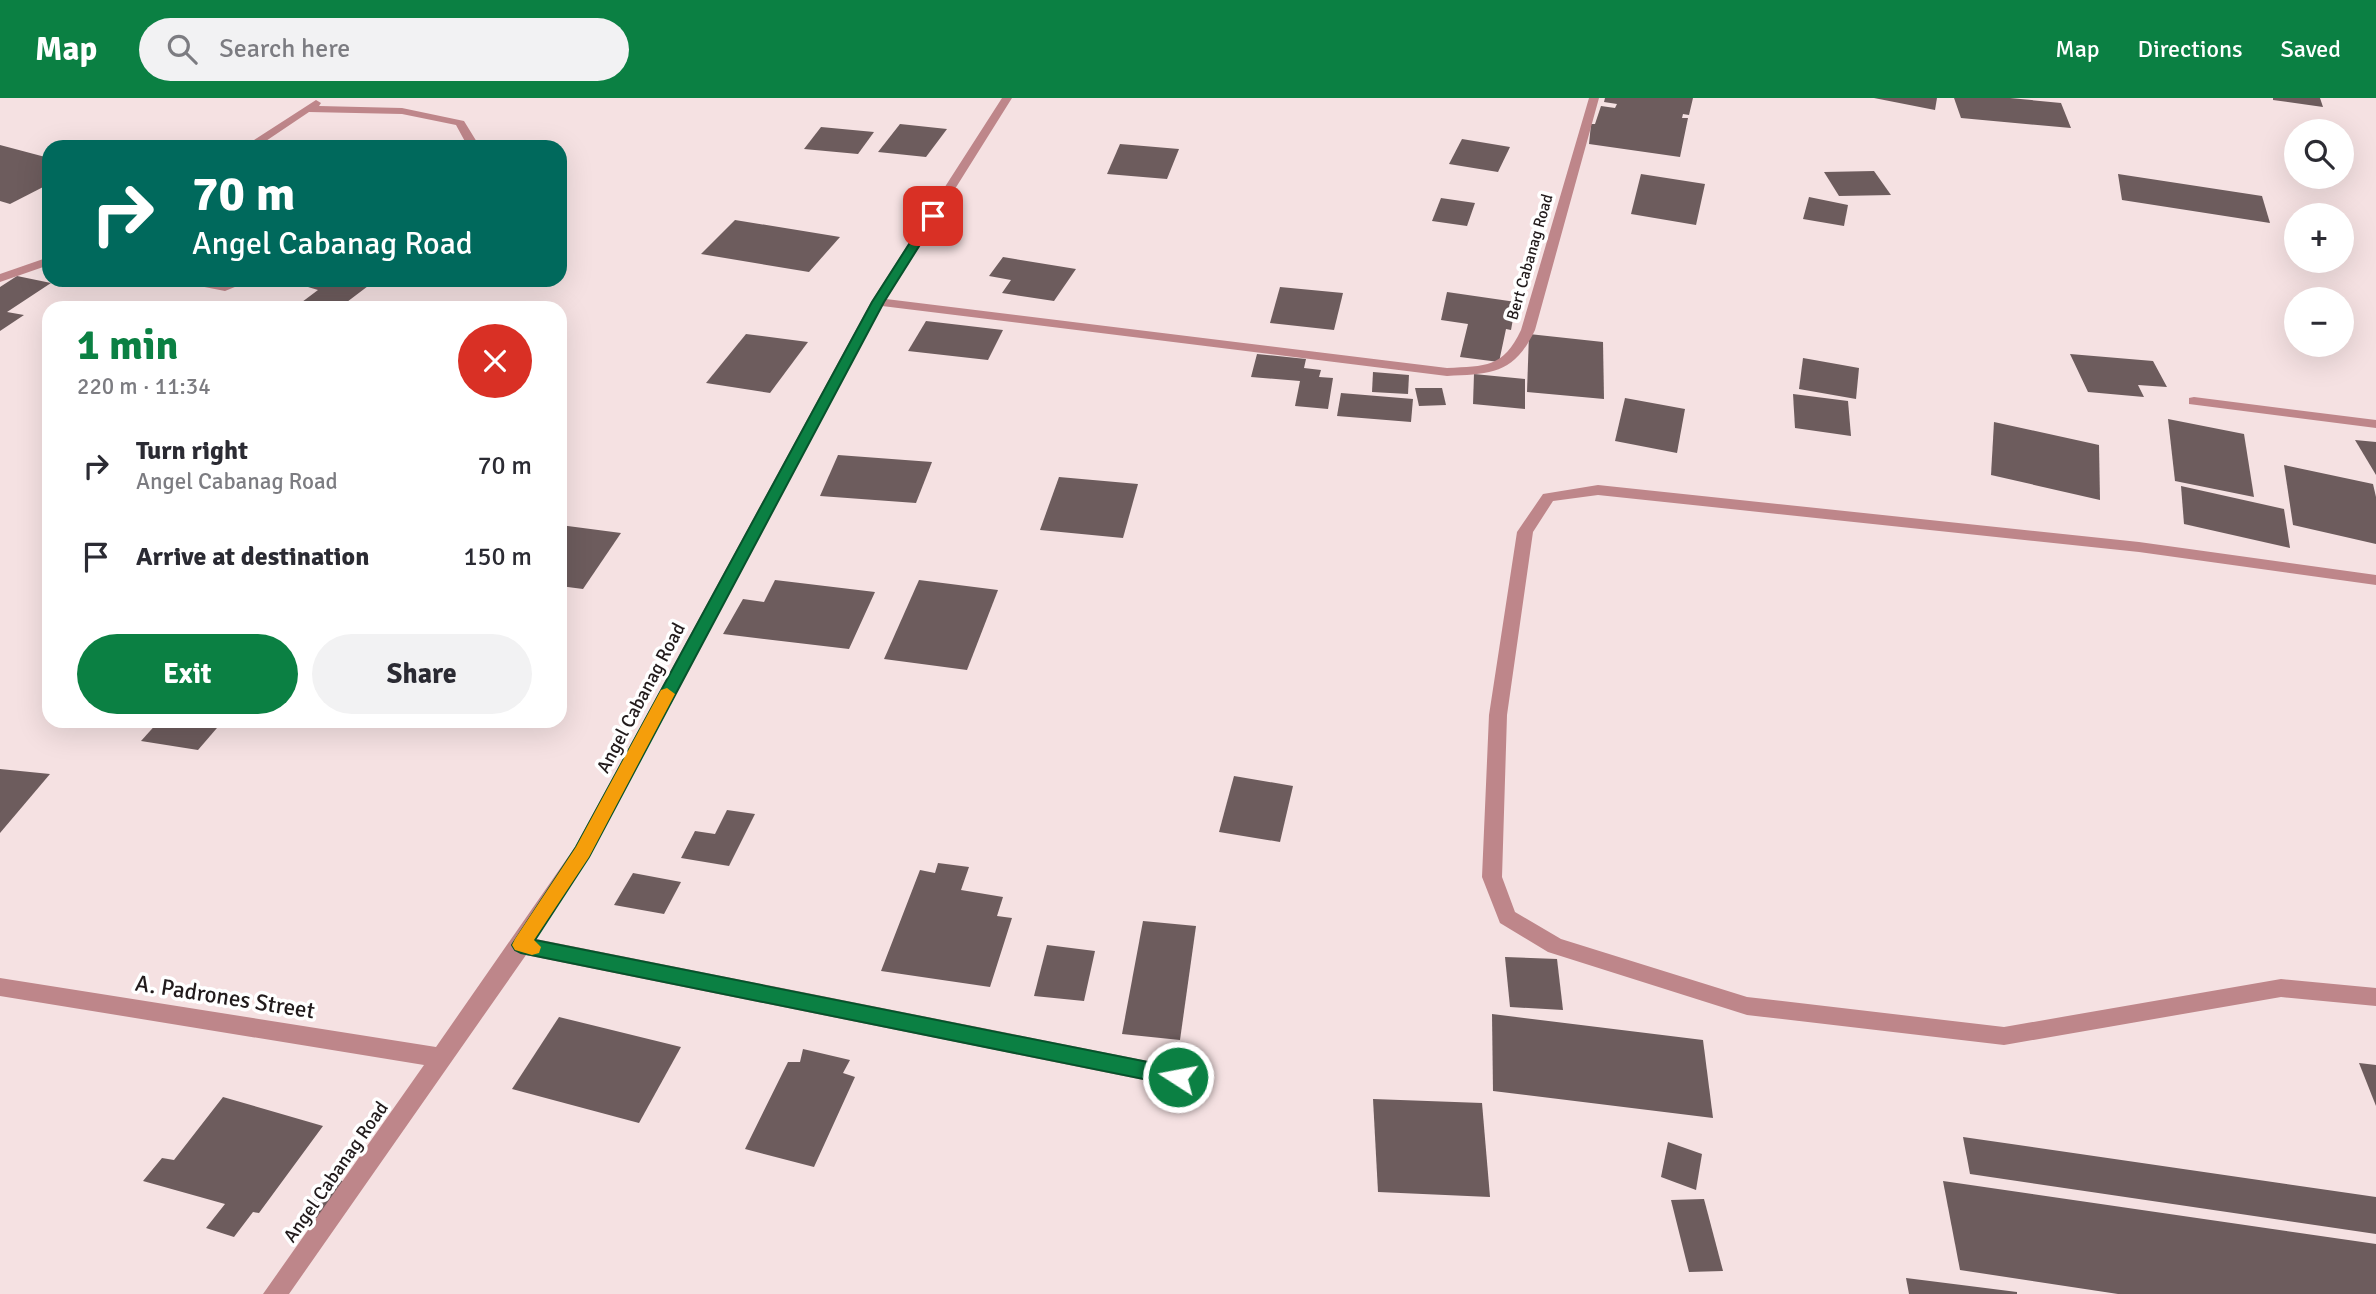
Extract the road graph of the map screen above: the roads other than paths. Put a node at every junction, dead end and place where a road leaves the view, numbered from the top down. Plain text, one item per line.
1 (324, 98) edge
2 (1007, 98) edge
3 (1594, 98) edge
4 (307, 109) junction
5 (260, 140) edge
6 (470, 140) edge
7 (42, 263) edge
8 (0, 278) edge
9 (878, 302) junction
10 (2194, 401) dead end
11 (2376, 424) edge
12 (2376, 580) edge
13 (521, 945) junction
14 (0, 987) edge
15 (2376, 998) edge
16 (442, 1058) junction
17 (1178, 1077) dead end
18 (275, 1294) edge

1 - 4 street
2 - 9 street, Angel Cabanag Road
3 - 9 street, Bert Cabanag Road
4 - 5 street
4 - 6 street
7 - 8 street
9 - 13 street, Angel Cabanag Road
10 - 11 street
12 - 15 street
13 - 16 street, Angel Cabanag Road
13 - 17 street
14 - 16 street, A. Padrones Street
16 - 18 street, Angel Cabanag Road

